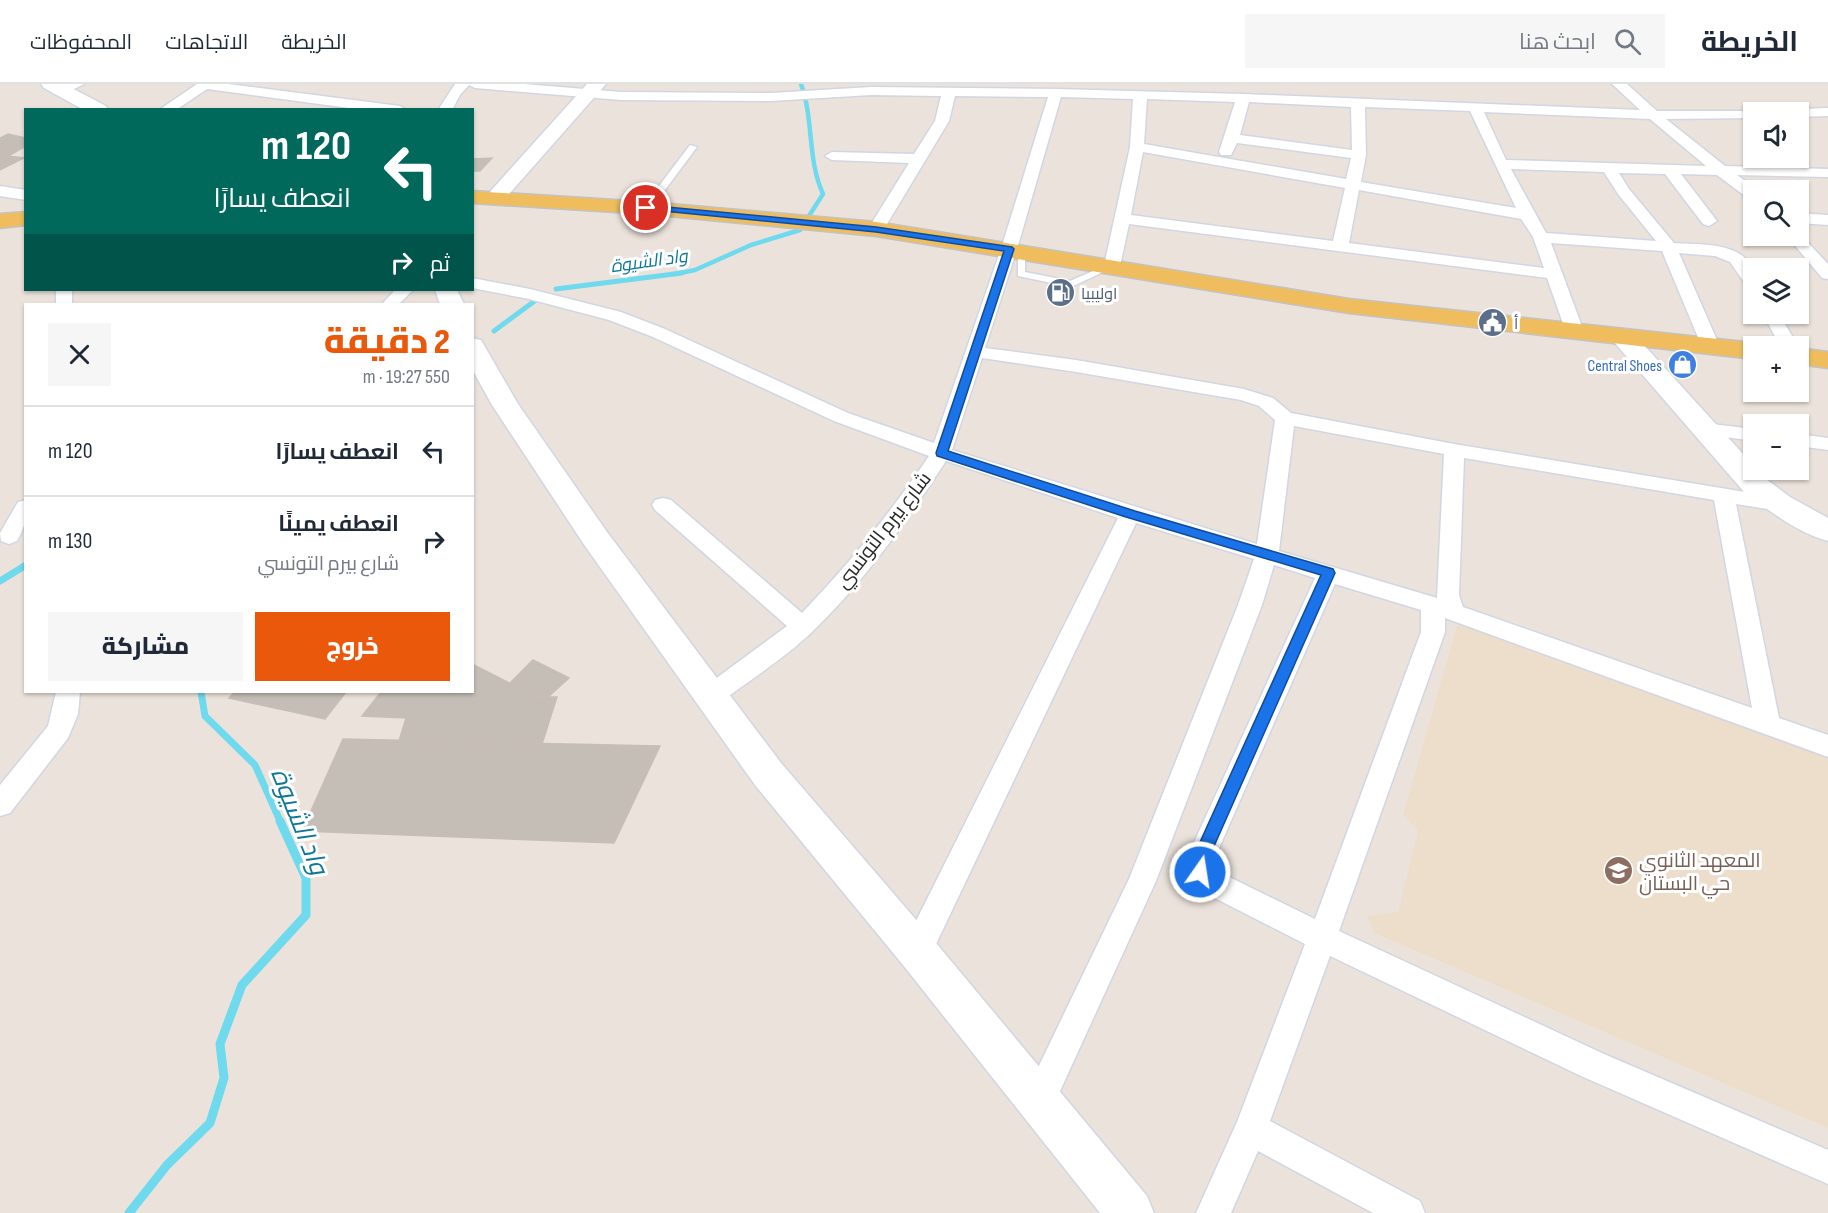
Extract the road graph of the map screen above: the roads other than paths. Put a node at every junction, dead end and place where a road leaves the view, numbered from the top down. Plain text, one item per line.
1 (77, 84) edge
2 (206, 84) edge
3 (463, 84) edge
4 (475, 84) edge
5 (1267, 84) edge
6 (1343, 84) edge
7 (1619, 84) edge
8 (55, 87) edge
9 (834, 88) edge
10 (872, 88) edge
11 (1017, 88) edge
12 (593, 89) edge
13 (957, 89) edge
14 (697, 90) edge
15 (1159, 90) edge
16 (1056, 93) junction
17 (1140, 95) junction
18 (1243, 98) junction
19 (1266, 99) junction
20 (1353, 103) junction
21 (95, 108) edge
22 (169, 108) edge
23 (385, 108) edge
24 (446, 108) edge
25 (1476, 109) junction
26 (1828, 112) edge
27 (1809, 113) edge
28 (1743, 114) edge
29 (1655, 116) junction
30 (1232, 138) junction
31 (693, 147) dead end
32 (1137, 147) junction
33 (1359, 155) junction
34 (832, 156) dead end
35 (920, 159) junction
36 (1221, 162) junction
37 (1501, 164) junction
38 (1609, 168) junction
39 (1670, 170) junction
40 (1719, 171) junction
41 (1828, 173) edge
42 (1353, 185) junction
43 (1743, 188) edge
44 (0, 191) edge
45 (24, 195) edge
46 (474, 197) edge
47 (495, 198) junction
48 (646, 208) junction
49 (1527, 215) junction
50 (1123, 219) junction
51 (1809, 219) edge
52 (1828, 220) edge
53 (1709, 221) dead end
54 (876, 229) junction
55 (1541, 237) junction
56 (1667, 245) junction
57 (1340, 246) junction
58 (1804, 246) edge
59 (1015, 250) junction
60 (1112, 266) junction
61 (1743, 271) edge
62 (1554, 274) junction
63 (1828, 274) edge
64 (474, 283) edge
65 (403, 291) edge
66 (391, 303) edge
67 (1575, 332) junction
68 (1623, 337) junction
69 (1711, 347) junction
70 (474, 349) edge
71 (1743, 350) edge
72 (975, 352) junction
73 (1809, 357) edge
74 (1828, 360) edge
75 (1285, 418) junction
76 (1703, 429) junction
77 (1743, 434) edge
78 (1809, 441) edge
79 (1828, 444) edge
80 (1454, 450) junction
81 (941, 453) junction
82 (1724, 496) junction
83 (1780, 504) junction
84 (663, 505) dead end
85 (24, 511) edge
86 (1130, 514) junction
87 (1828, 531) edge
88 (11, 536) edge
89 (1267, 554) junction
90 (1328, 573) junction
91 (1443, 609) junction
92 (803, 627) junction
93 (68, 693) edge
94 (712, 695) junction
95 (1767, 723) junction
96 (1828, 746) edge
97 (0, 805) edge
98 (1323, 939) junction
99 (917, 951) junction
100 (1038, 1101) junction
101 (1251, 1129) junction
102 (1828, 1167) edge
103 (1130, 1213) edge
104 (1213, 1213) edge
105 (1408, 1213) edge

1 - 8 street
2 - 22 street
2 - 23 street
3 - 24 street
4 - 12 street
5 - 19 street
6 - 20 street
7 - 29 street
8 - 21 street
9 - 10 street
9 - 14 street
10 - 13 street
11 - 13 street
11 - 16 street
12 - 14 street
12 - 47 street
13 - 35 street
15 - 17 street
15 - 18 street
16 - 17 street
16 - 59 street, شارع بيرم التونسي
17 - 32 street
18 - 19 street
18 - 30 street
19 - 20 street
20 - 25 street
20 - 33 street
25 - 29 street
25 - 37 street
26 - 27 street
28 - 29 street
29 - 40 street
30 - 33 street
30 - 36 street
31 - 48 lane
32 - 36 street
32 - 50 street
33 - 42 street
34 - 35 street
35 - 54 street
36 - 42 street
37 - 38 street
37 - 49 street
38 - 39 street
38 - 56 street
39 - 40 street
39 - 53 street
40 - 41 street
40 - 43 street
42 - 49 street
42 - 57 street
44 - 45 street
46 - 47 main road
47 - 48 main road
48 - 54 main road
49 - 55 street
50 - 57 street
50 - 60 street
51 - 52 street
54 - 59 main road
55 - 56 street
55 - 62 street
56 - 61 street
56 - 69 street
57 - 62 street
58 - 63 street
59 - 60 main road
59 - 72 street, شارع بيرم التونسي
60 - 67 main road
62 - 67 street
64 - 81 street
65 - 66 street
67 - 68 main road
68 - 69 main road
68 - 76 street
69 - 71 main road
70 - 94 street
72 - 75 street
72 - 81 street, شارع بيرم التونسي
73 - 74 main road
75 - 80 street
75 - 89 street
76 - 77 street
76 - 83 street
78 - 79 street
80 - 82 street
80 - 91 street
81 - 86 street
81 - 92 street, شارع بيرم التونسي
82 - 83 street
82 - 95 street
83 - 87 street
84 - 92 street
85 - 88 street
86 - 89 street
86 - 99 street
89 - 90 street
89 - 100 street
90 - 91 street
90 - 98 street
91 - 95 street
91 - 98 street
92 - 94 street, شارع بيرم التونسي
93 - 97 street
94 - 99 street
95 - 96 street
98 - 101 street
98 - 102 street
99 - 100 street
100 - 103 street
101 - 104 street
101 - 105 street

